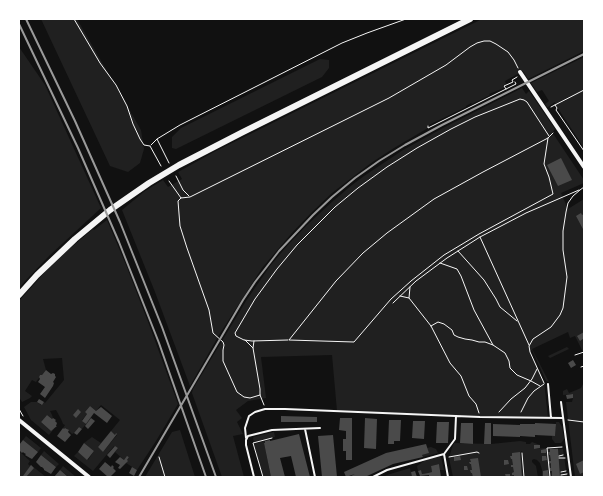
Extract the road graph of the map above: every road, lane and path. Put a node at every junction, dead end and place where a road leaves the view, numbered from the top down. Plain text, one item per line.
1 (74, 19) edge
2 (406, 19) edge
3 (470, 19) edge
4 (520, 72) joint
5 (517, 77) dead end
6 (515, 82) dead end
7 (506, 89) junction
8 (584, 90) edge
9 (555, 105) junction
10 (546, 111) junction
11 (428, 126) dead end
12 (554, 133) dead end
13 (549, 137) junction
14 (157, 139) junction
15 (150, 146) junction
16 (584, 151) edge
17 (169, 163) dead end
18 (161, 166) dead end
19 (584, 167) edge
20 (176, 176) dead end
21 (169, 181) dead end
22 (584, 187) edge
23 (580, 190) junction
24 (190, 197) junction
25 (181, 198) junction
26 (480, 237) junction
27 (458, 250) junction
28 (439, 263) junction
29 (410, 286) junction
30 (19, 295) edge
31 (399, 296) junction
32 (410, 298) junction
33 (393, 303) dead end
34 (518, 321) junction
35 (430, 326) junction
36 (244, 340) junction
37 (289, 340) junction
38 (254, 341) junction
39 (494, 345) junction
40 (529, 346) junction
41 (253, 348) junction
42 (584, 352) edge
43 (575, 355) dead end
44 (584, 366) edge
45 (581, 367) dead end
46 (537, 368) junction
47 (531, 381) junction
48 (544, 384) junction
49 (548, 384) dead end
50 (540, 386) junction
51 (545, 387) dead end
52 (260, 395) junction
53 (561, 402) dead end
54 (265, 409) junction
55 (456, 416) junction
56 (480, 417) junction
57 (495, 417) junction
58 (519, 418) junction
59 (551, 418) junction
60 (563, 418) junction
61 (19, 420) edge
62 (568, 420) dead end
63 (584, 422) edge
64 (320, 428) dead end
65 (305, 429) junction
66 (246, 438) junction
67 (272, 438) dead end
68 (564, 449) dead end
69 (522, 452) dead end
70 (479, 453) dead end
71 (444, 454) junction
72 (565, 455) dead end
73 (559, 456) dead end
74 (159, 457) dead end
75 (448, 457) dead end
76 (559, 458) dead end
77 (565, 458) dead end
78 (567, 471) dead end
79 (561, 472) dead end
80 (567, 474) dead end
81 (561, 475) dead end
82 (584, 476) edge
83 (89, 477) edge
84 (165, 477) edge
85 (254, 477) edge
86 (263, 477) edge
87 (314, 477) edge
88 (373, 477) edge
89 (448, 477) edge
90 (524, 477) edge
91 (550, 477) edge
92 (570, 477) edge
93 (581, 477) edge

1 - 15 path
2 - 14 path
3 - 30 main road
4 - 10 street
4 - 24 path
5 - 7 path
6 - 7 path
7 - 11 path
8 - 9 path
9 - 10 path
9 - 16 path
10 - 19 street
12 - 13 path
13 - 36 path
13 - 37 path
13 - 37 path
14 - 15 path
14 - 17 path
15 - 18 path
20 - 24 path
21 - 25 path
22 - 23 path
23 - 26 path
23 - 40 path
24 - 25 path
25 - 52 path
26 - 27 path
26 - 34 path
27 - 28 path
27 - 34 path
28 - 29 path
28 - 39 path
29 - 31 path
29 - 32 path
31 - 32 path
31 - 33 path
32 - 35 path
34 - 40 path
35 - 39 path
35 - 56 path
36 - 38 path
36 - 41 path
37 - 38 path
38 - 41 path
39 - 47 path
40 - 46 path
41 - 52 path
42 - 43 path
44 - 45 path
46 - 47 path
46 - 48 path
47 - 50 path
47 - 57 path
48 - 50 path
48 - 51 path
49 - 59 lane
50 - 58 path
52 - 54 path
53 - 60 lane
54 - 55 lane
54 - 66 lane
55 - 56 lane
55 - 71 lane
56 - 57 lane
57 - 58 lane
58 - 59 lane
59 - 60 lane
60 - 92 lane
61 - 83 street
62 - 63 path
64 - 65 lane
65 - 66 lane
65 - 87 lane
66 - 85 lane
67 - 86 path
68 - 91 path
69 - 90 path
70 - 75 path
71 - 88 lane
71 - 89 lane
72 - 73 path
74 - 84 path
76 - 77 path
78 - 79 path
80 - 81 path
82 - 93 path

